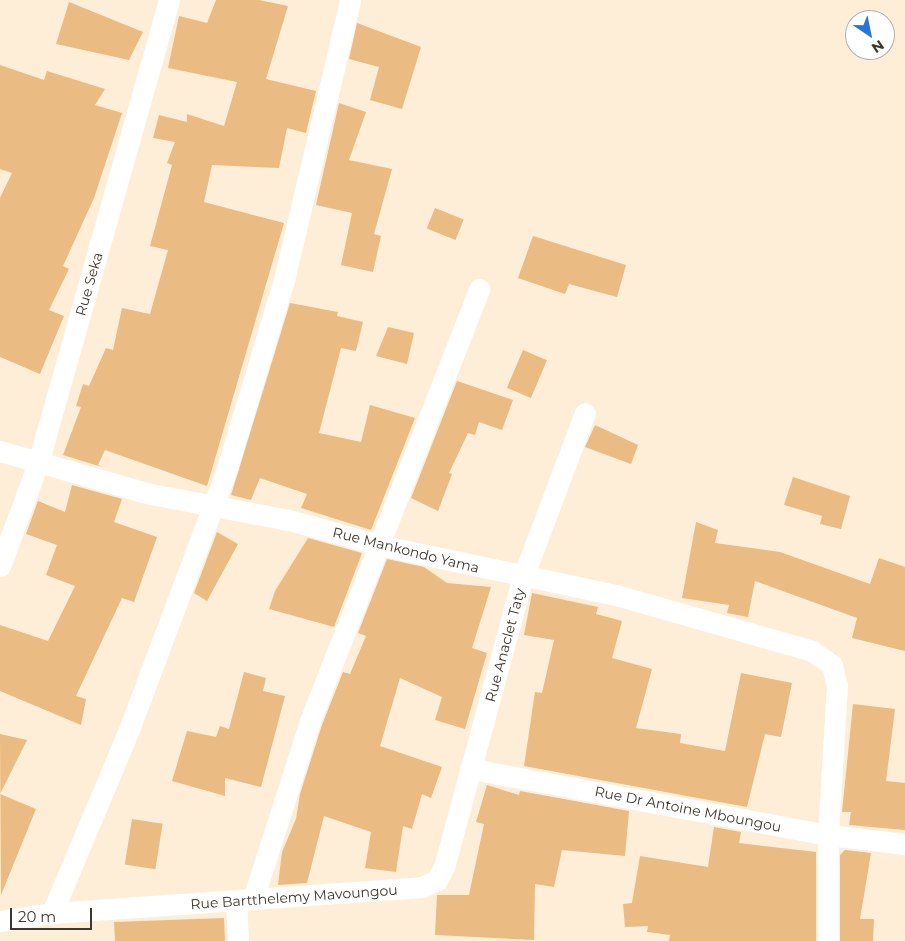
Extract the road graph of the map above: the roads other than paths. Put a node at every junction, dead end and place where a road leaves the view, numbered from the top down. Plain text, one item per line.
1 (169, 0) edge
2 (350, 0) edge
3 (480, 290) dead end
4 (585, 414) dead end
5 (0, 451) edge
6 (38, 463) junction
7 (212, 508) junction
8 (379, 545) junction
9 (0, 566) edge
10 (524, 578) junction
11 (472, 769) junction
12 (828, 835) junction
13 (905, 844) edge
14 (437, 880) joint
15 (245, 901) junction
16 (52, 913) junction
17 (0, 921) edge
18 (238, 941) edge
19 (828, 941) edge

1 - 6 street, Rue Seka
2 - 7 street
3 - 8 street
4 - 10 street, Rue Anaclet Taty
5 - 6 street, Rue Mankondo Yama
6 - 7 street, Rue Mankondo Yama
6 - 9 street, Rue Seka
7 - 8 street, Rue Mankondo Yama
7 - 16 street
8 - 10 street, Rue Mankondo Yama
8 - 15 street
10 - 11 street, Rue Anaclet Taty
10 - 12 street, Rue Mankondo Yama
11 - 12 street, Rue Dr Antoine Mboungou
11 - 14 street, Rue Anaclet Taty
12 - 13 street, Rue Dr Antoine Mboungou
12 - 19 street, Rue Mankondo Yama
14 - 15 street, Rue Bartthelemy Mavoungou
15 - 16 street, Rue Bartthelemy Mavoungou
15 - 18 street
16 - 17 street, Rue Bartthelemy Mavoungou

